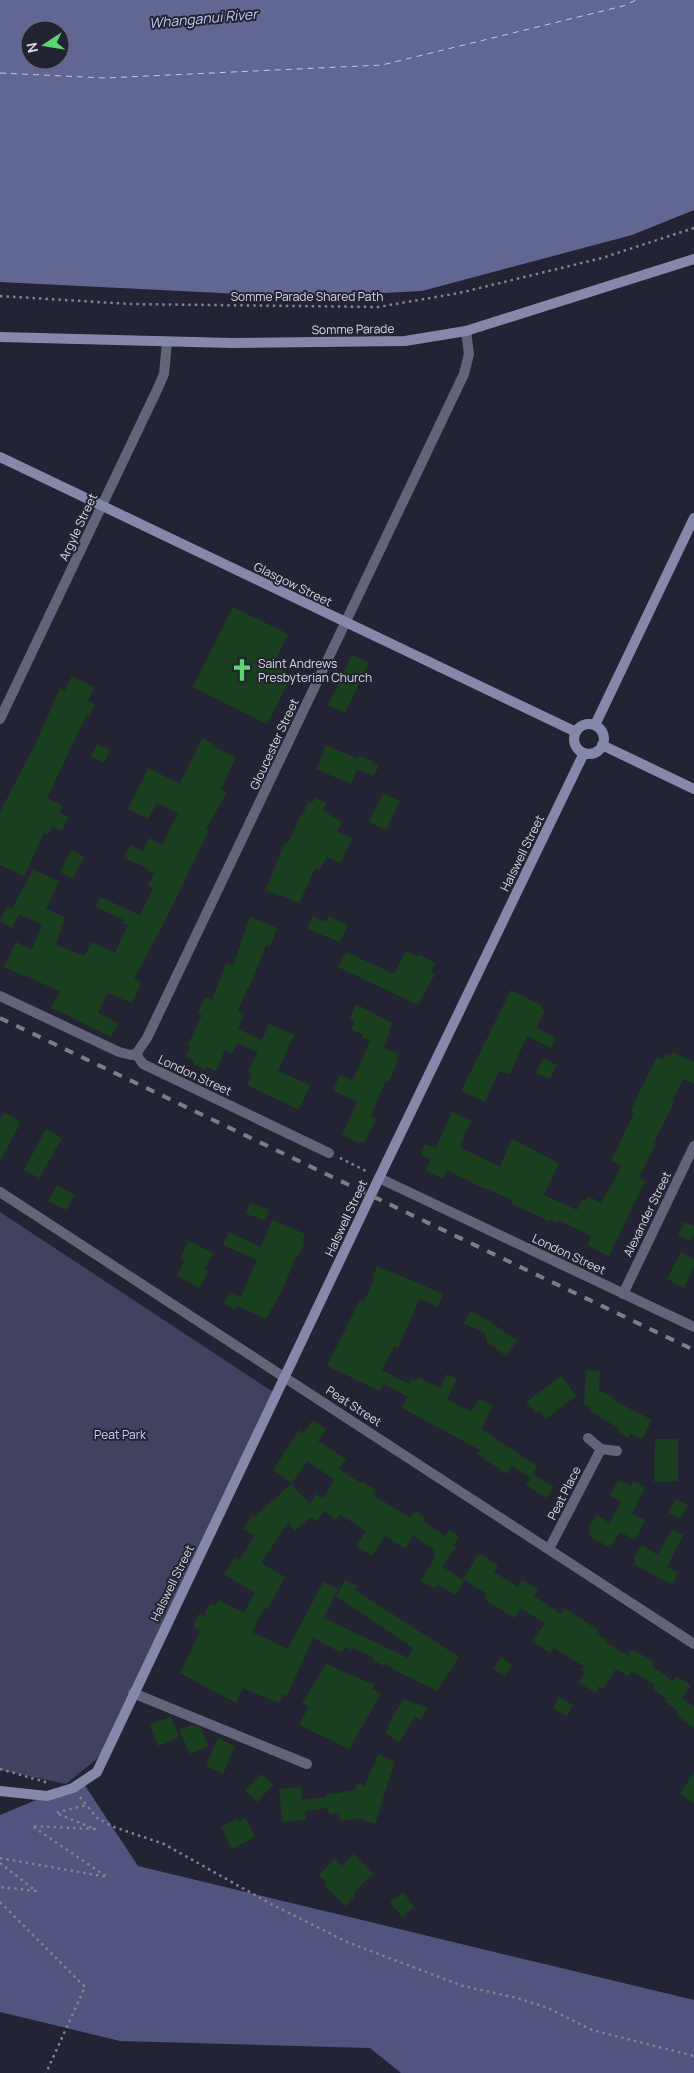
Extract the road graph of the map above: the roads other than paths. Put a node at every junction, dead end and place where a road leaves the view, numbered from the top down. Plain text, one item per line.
1 (694, 259) edge
2 (466, 331) junction
3 (0, 337) edge
4 (167, 342) junction
5 (0, 457) edge
6 (101, 506) junction
7 (694, 518) edge
8 (345, 622) junction
9 (0, 719) edge
10 (595, 725) junction
11 (576, 732) junction
12 (602, 746) junction
13 (584, 754) junction
14 (694, 790) edge
15 (0, 996) edge
16 (136, 1054) junction
17 (694, 1146) edge
18 (329, 1153) road end
19 (379, 1178) junction
20 (0, 1192) edge
21 (623, 1294) junction
22 (694, 1328) edge
23 (285, 1377) junction
24 (588, 1438) dead end
25 (600, 1449) junction
26 (618, 1451) dead end
27 (549, 1549) junction
28 (694, 1644) edge
29 (133, 1693) junction
30 (306, 1764) dead end
31 (0, 1791) edge

1 - 2 main road, Somme Parade
2 - 4 main road, Somme Parade
2 - 8 street, Gloucester Street
3 - 4 main road, Somme Parade
4 - 6 street, Argyle Street
5 - 6 main road, Glasgow Street
6 - 8 main road, Glasgow Street
6 - 9 street, Argyle Street
7 - 10 main road
8 - 11 main road, Glasgow Street
8 - 16 street, Gloucester Street
10 - 11 main road
10 - 12 main road
11 - 13 main road
12 - 13 main road
12 - 14 main road
13 - 19 main road, Halswell Street
15 - 16 street, London Street
16 - 18 street, London Street
17 - 21 street, Alexander Street
19 - 21 street, London Street
19 - 23 main road, Halswell Street
20 - 23 street, Peat Street
21 - 22 street, London Street
23 - 27 street, Peat Street
23 - 29 main road, Halswell Street
24 - 25 street
25 - 26 street
25 - 27 street, Peat Place
27 - 28 street, Peat Street
29 - 30 street
29 - 31 main road, Halswell Street

